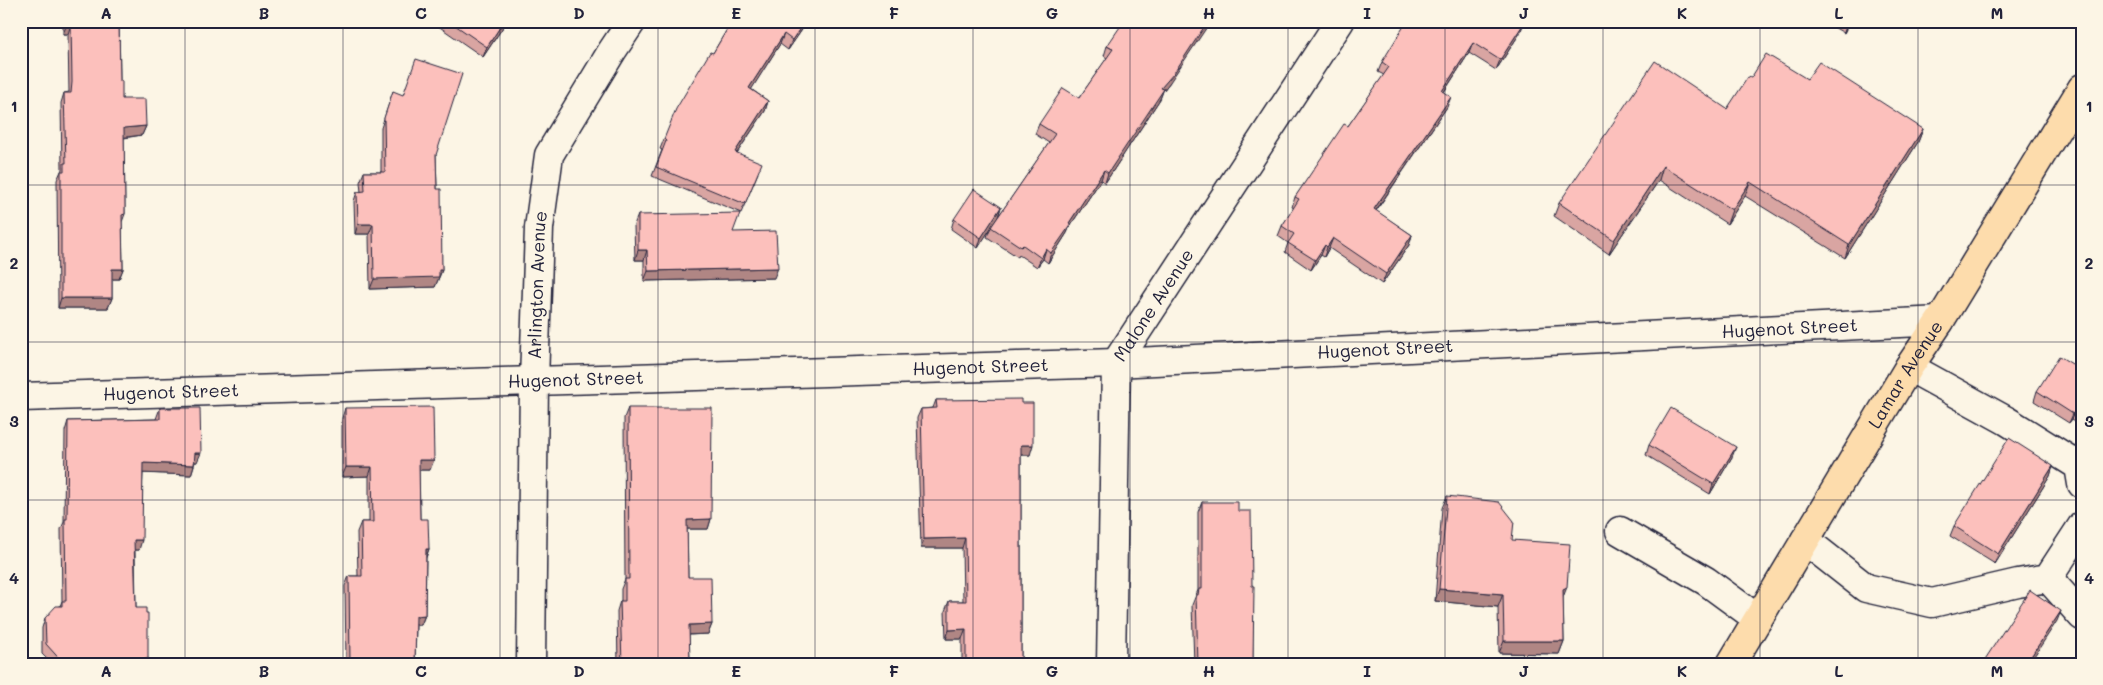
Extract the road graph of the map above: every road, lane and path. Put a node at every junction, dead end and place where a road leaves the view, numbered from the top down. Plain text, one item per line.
1 (632, 21) edge
2 (1340, 21) edge
3 (2082, 88) edge
4 (1940, 321) junction
5 (1116, 363) junction
6 (1909, 367) junction
7 (534, 381) junction
8 (21, 397) edge
9 (2082, 484) edge
10 (2082, 526) edge
11 (1620, 531) dead end
12 (1805, 540) junction
13 (2048, 578) junction
14 (2082, 616) edge
15 (1758, 619) junction
16 (531, 664) edge
17 (1110, 664) edge
18 (1731, 664) edge

1 - 7 street, Arlington Avenue
2 - 5 street, Malone Avenue
3 - 4 main road, Lamar Avenue
4 - 5 street, Hugenot Street
4 - 6 main road, Lamar Avenue
5 - 7 street, Hugenot Street
5 - 17 street, Malone Avenue
6 - 9 street
6 - 12 main road, Lamar Avenue
7 - 8 street, Hugenot Street
7 - 16 street, Arlington Avenue
10 - 13 street
11 - 15 street
12 - 13 street
12 - 15 main road, Lamar Avenue
13 - 14 street
15 - 18 main road, Lamar Avenue

